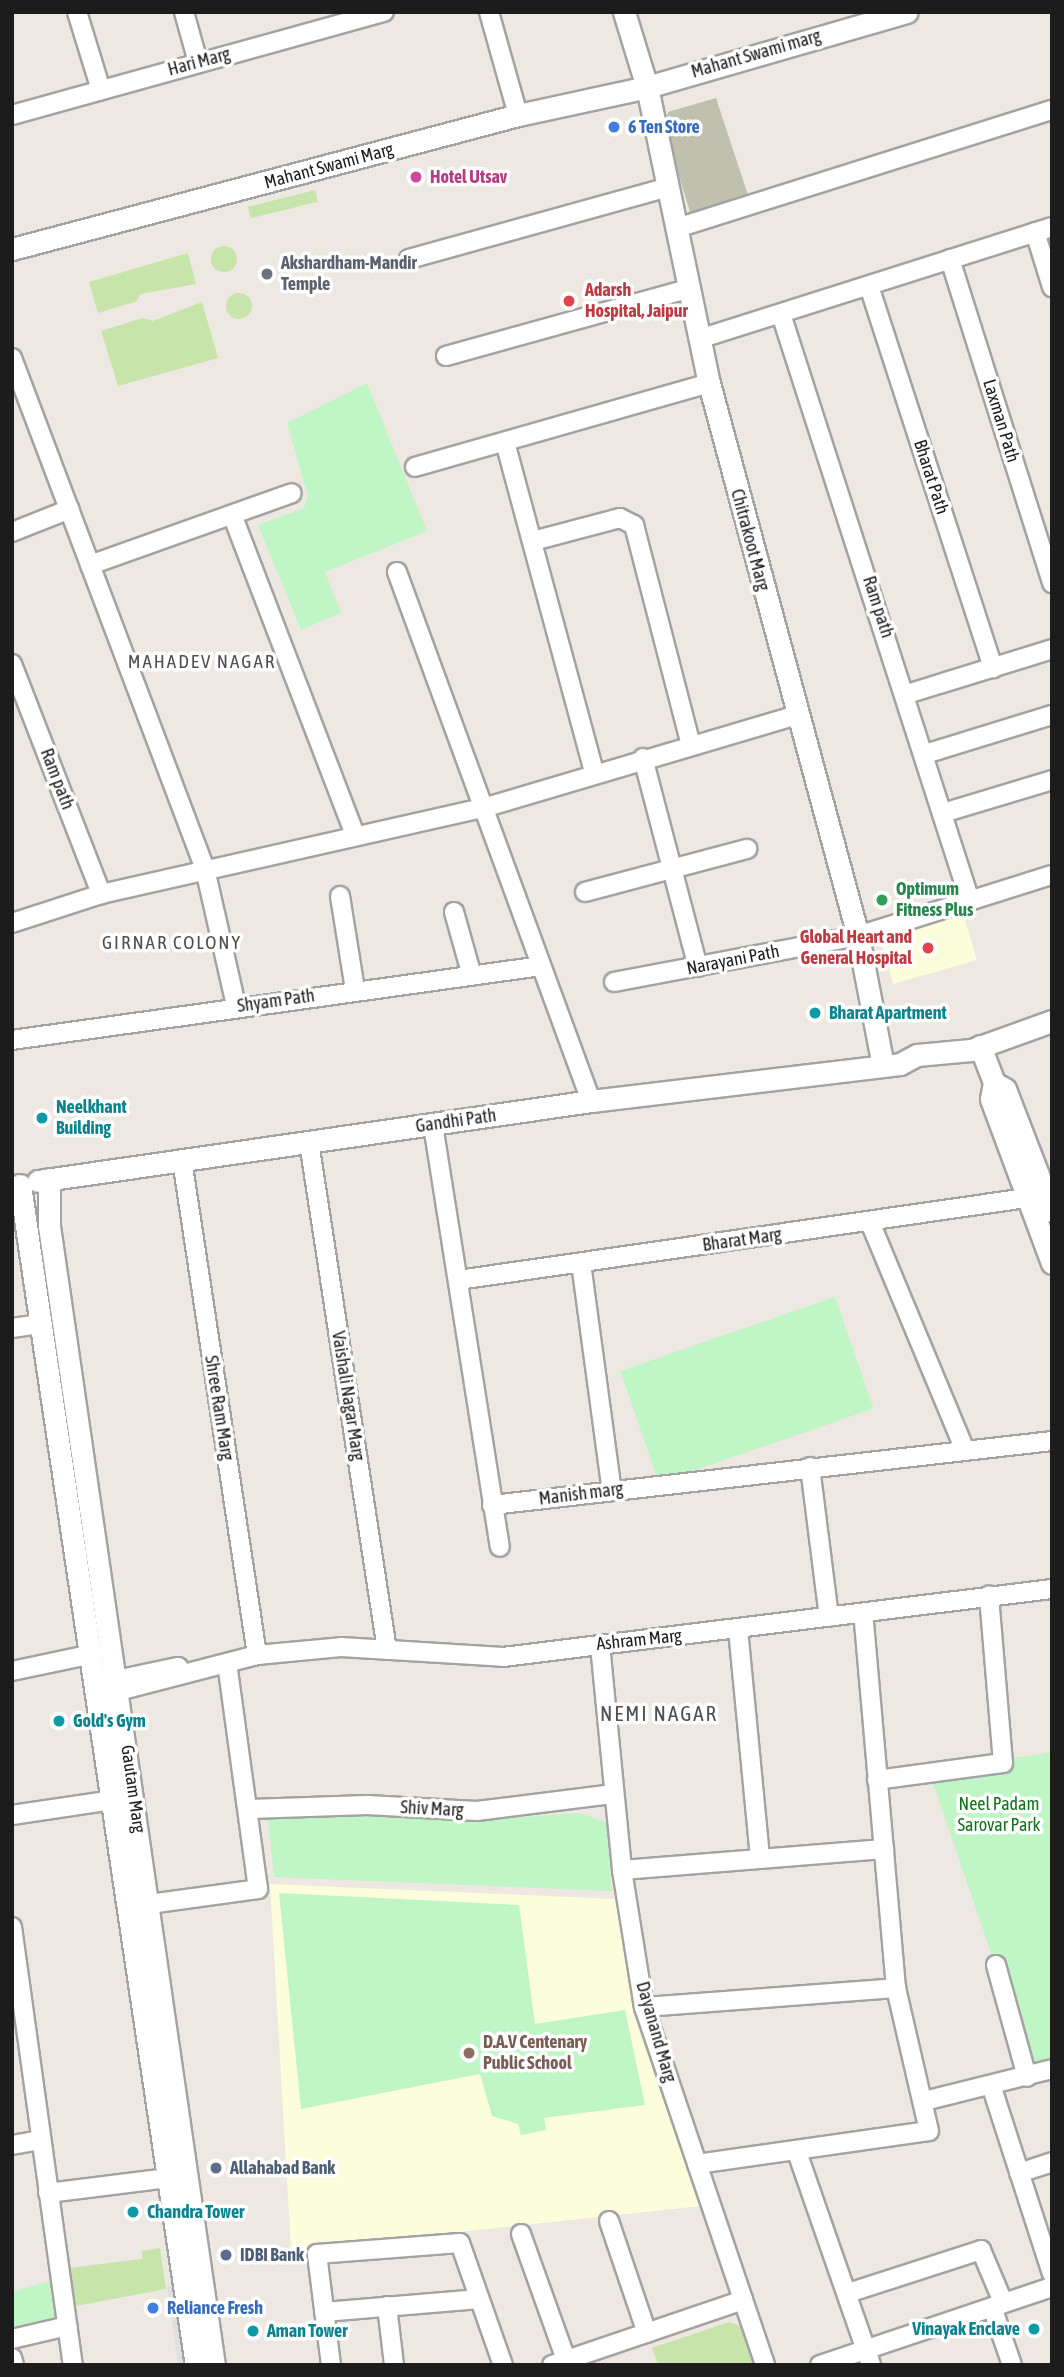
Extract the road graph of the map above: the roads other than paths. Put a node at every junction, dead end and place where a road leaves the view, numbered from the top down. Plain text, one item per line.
1 (77, 12) edge
2 (184, 12) edge
3 (384, 12) edge
4 (489, 12) edge
5 (624, 12) edge
6 (906, 12) edge
7 (363, 15) edge
8 (198, 62) junction
9 (648, 87) junction
10 (100, 90) junction
11 (1052, 110) edge
12 (13, 111) edge
13 (518, 115) junction
14 (668, 187) junction
15 (677, 228) junction
16 (1043, 230) edge
17 (12, 249) edge
18 (408, 259) dead end
19 (950, 259) junction
20 (869, 286) junction
21 (1052, 287) edge
22 (688, 289) junction
23 (781, 314) junction
24 (699, 339) junction
25 (446, 356) dead end
26 (12, 358) edge
27 (709, 383) junction
28 (505, 442) junction
29 (415, 467) dead end
30 (292, 493) dead end
31 (70, 509) junction
32 (233, 517) junction
33 (12, 532) edge
34 (533, 541) junction
35 (90, 565) junction
36 (397, 572) dead end
37 (1052, 583) edge
38 (1052, 649) edge
39 (12, 664) edge
40 (993, 668) junction
41 (907, 694) junction
42 (796, 715) junction
43 (1052, 715) edge
44 (691, 745) junction
45 (925, 754) junction
46 (643, 758) junction
47 (594, 772) junction
48 (1052, 780) edge
49 (483, 808) junction
50 (943, 814) junction
51 (355, 835) junction
52 (747, 849) dead end
53 (674, 868) junction
54 (205, 869) junction
55 (1052, 876) edge
56 (585, 892) dead end
57 (101, 894) junction
58 (340, 896) dead end
59 (970, 901) junction
60 (454, 912) dead end
61 (12, 923) edge
62 (858, 936) junction
63 (541, 966) junction
64 (698, 967) junction
65 (472, 976) junction
66 (614, 982) dead end
67 (355, 990) junction
68 (236, 1006) junction
69 (1052, 1021) edge
70 (12, 1040) edge
71 (975, 1048) junction
72 (892, 1065) junction
73 (994, 1083) junction
74 (591, 1101) junction
75 (433, 1125) junction
76 (309, 1142) junction
77 (182, 1160) junction
78 (49, 1179) junction
79 (16, 1185) edge
80 (1026, 1198) junction
81 (1052, 1211) edge
82 (870, 1222) junction
83 (580, 1263) junction
84 (1052, 1263) edge
85 (458, 1280) junction
86 (40, 1324) junction
87 (12, 1328) edge
88 (1052, 1441) edge
89 (965, 1450) junction
90 (810, 1467) junction
91 (611, 1491) junction
92 (492, 1505) junction
93 (500, 1547) dead end
94 (1052, 1589) edge
95 (989, 1596) junction
96 (863, 1613) junction
97 (829, 1617) junction
98 (738, 1629) junction
99 (600, 1645) junction
100 (387, 1650) junction
101 (93, 1654) junction
102 (257, 1656) junction
103 (226, 1663) junction
104 (12, 1671) edge
105 (108, 1688) junction
106 (877, 1780) junction
107 (614, 1794) junction
108 (114, 1800) junction
109 (250, 1809) junction
110 (12, 1815) edge
111 (884, 1849) junction
112 (760, 1859) junction
113 (622, 1870) junction
114 (149, 1904) junction
115 (12, 1927) edge
116 (996, 1965) dead end
117 (897, 1987) junction
118 (644, 2007) junction
119 (1052, 2069) edge
120 (1027, 2077) junction
121 (992, 2088) junction
122 (924, 2101) junction
123 (40, 2140) junction
124 (12, 2145) edge
125 (797, 2152) junction
126 (1052, 2162) edge
127 (697, 2164) junction
128 (1019, 2173) junction
129 (168, 2178) junction
130 (43, 2197) junction
131 (609, 2221) dead end
132 (1045, 2226) edge
133 (520, 2234) dead end
134 (1052, 2274) edge
135 (1052, 2287) edge
136 (848, 2293) junction
137 (479, 2299) junction
138 (743, 2300) junction
139 (998, 2304) junction
140 (387, 2306) junction
141 (324, 2312) junction
142 (67, 2326) junction
143 (646, 2333) junction
144 (12, 2339) edge
145 (868, 2357) edge
146 (12, 2358) edge
147 (559, 2362) edge
148 (13, 2365) edge
149 (73, 2365) edge
150 (196, 2365) edge
151 (214, 2365) edge
152 (331, 2365) edge
153 (394, 2365) edge
154 (503, 2365) edge
155 (765, 2365) edge
156 (820, 2365) edge
157 (1012, 2365) edge

1 - 10 street
2 - 8 street
3 - 7 street, Hari Marg
4 - 13 street
5 - 9 street, Chitrakoot Marg
6 - 9 street, Mahant Swami marg
7 - 8 street, Hari Marg
8 - 10 street, Hari Marg
9 - 13 street, Mahant Swami Marg
9 - 14 street, Chitrakoot Marg
10 - 12 street, Hari Marg
11 - 15 street
13 - 17 street, Mahant Swami Marg
14 - 15 street, Chitrakoot Marg
14 - 18 street
15 - 22 street, Chitrakoot Marg
16 - 19 street
16 - 21 street
19 - 20 street
19 - 37 street, Laxman Path
20 - 23 street
20 - 40 street, Bharat Path
22 - 24 street, Chitrakoot Marg
22 - 25 street
23 - 24 street
23 - 41 street, Ram path
24 - 27 street, Chitrakoot Marg
26 - 31 street
27 - 28 street
27 - 42 street, Chitrakoot Marg
28 - 29 street
28 - 34 street
30 - 32 street
31 - 33 street
31 - 35 street
32 - 35 street
32 - 51 street
34 - 44 street
34 - 47 street
35 - 54 street
36 - 49 street
38 - 40 street
39 - 57 street, Ram path
40 - 41 street
41 - 45 street, Ram path
42 - 44 street
42 - 62 street, Chitrakoot Marg
43 - 45 street
44 - 46 street
45 - 50 street, Ram path
46 - 47 street
46 - 53 street
47 - 49 street
48 - 50 street
49 - 51 street
49 - 63 street
50 - 59 street, Ram path
51 - 54 street
52 - 53 street
53 - 56 street
53 - 64 street
54 - 57 street
54 - 68 street
55 - 59 street, Narayani Path
57 - 61 street
58 - 67 street
59 - 62 street, Narayani Path
60 - 65 street
62 - 64 street, Narayani Path
62 - 72 street, Chitrakoot Marg
63 - 65 street, Shyam Path
63 - 74 street
64 - 66 street, Narayani Path
65 - 67 street, Shyam Path
67 - 68 street, Shyam Path
68 - 70 street, Shyam Path
69 - 71 street, Gandhi Path
71 - 72 street, Gandhi Path
71 - 73 street
72 - 74 street, Gandhi Path
73 - 80 street
73 - 81 street
74 - 75 street, Gandhi Path
75 - 76 street, Gandhi Path
75 - 85 street
76 - 77 street, Gandhi Path
76 - 100 street, Vaishali Nagar Marg
77 - 78 street, Gandhi Path
77 - 102 street, Shree Ram Marg
78 - 79 street, Gandhi Path
78 - 105 street, Gautam Marg
79 - 86 street, Gautam Marg
80 - 82 street, Bharat Marg
80 - 84 street
82 - 83 street, Bharat Marg
82 - 89 street
83 - 85 street, Bharat Marg
83 - 91 street
85 - 92 street
86 - 87 street
86 - 101 street, Gautam Marg
88 - 89 street, Manish marg
89 - 90 street, Manish marg
90 - 91 street, Manish marg
90 - 97 street
91 - 92 street, Manish marg
92 - 93 street
94 - 95 street, Ashram Marg
95 - 96 street, Ashram Marg
95 - 106 street
96 - 97 street, Ashram Marg
96 - 106 street
97 - 98 street, Ashram Marg
98 - 99 street, Ashram Marg
98 - 112 street
99 - 100 street, Ashram Marg
99 - 107 street, Dayanand Marg
100 - 102 street, Ashram Marg
101 - 104 street
101 - 105 street, Gautam Marg
102 - 103 street, Ashram Marg
103 - 105 street, Ashram Marg
103 - 109 street
105 - 108 street, Gautam Marg
105 - 114 street, Gautam Marg
106 - 111 street
107 - 109 street, Shiv Marg
107 - 113 street, Dayanand Marg
108 - 110 street
108 - 129 street, Gautam Marg
109 - 114 street
111 - 112 street
111 - 117 street
112 - 113 street
113 - 118 street, Dayanand Marg
114 - 151 street, Gautam Marg
115 - 123 street
116 - 120 street
117 - 118 street
117 - 122 street
118 - 127 street, Dayanand Marg
119 - 120 street
120 - 121 street
121 - 122 street
121 - 128 street
122 - 125 street
123 - 124 street
123 - 130 street
125 - 127 street
125 - 136 street
126 - 128 street
127 - 138 street, Dayanand Marg
128 - 132 street
129 - 130 street
129 - 150 street, Gautam Marg
130 - 142 street
131 - 143 street
132 - 134 street
133 - 147 street
135 - 139 street
136 - 139 street
136 - 145 street
137 - 140 street
137 - 141 street
137 - 154 street
138 - 143 street
138 - 155 street, Dayanand Marg
139 - 145 street
139 - 157 street
140 - 141 street
140 - 153 street
141 - 152 street
142 - 144 street
142 - 149 street
143 - 147 street
145 - 156 street
146 - 148 street

